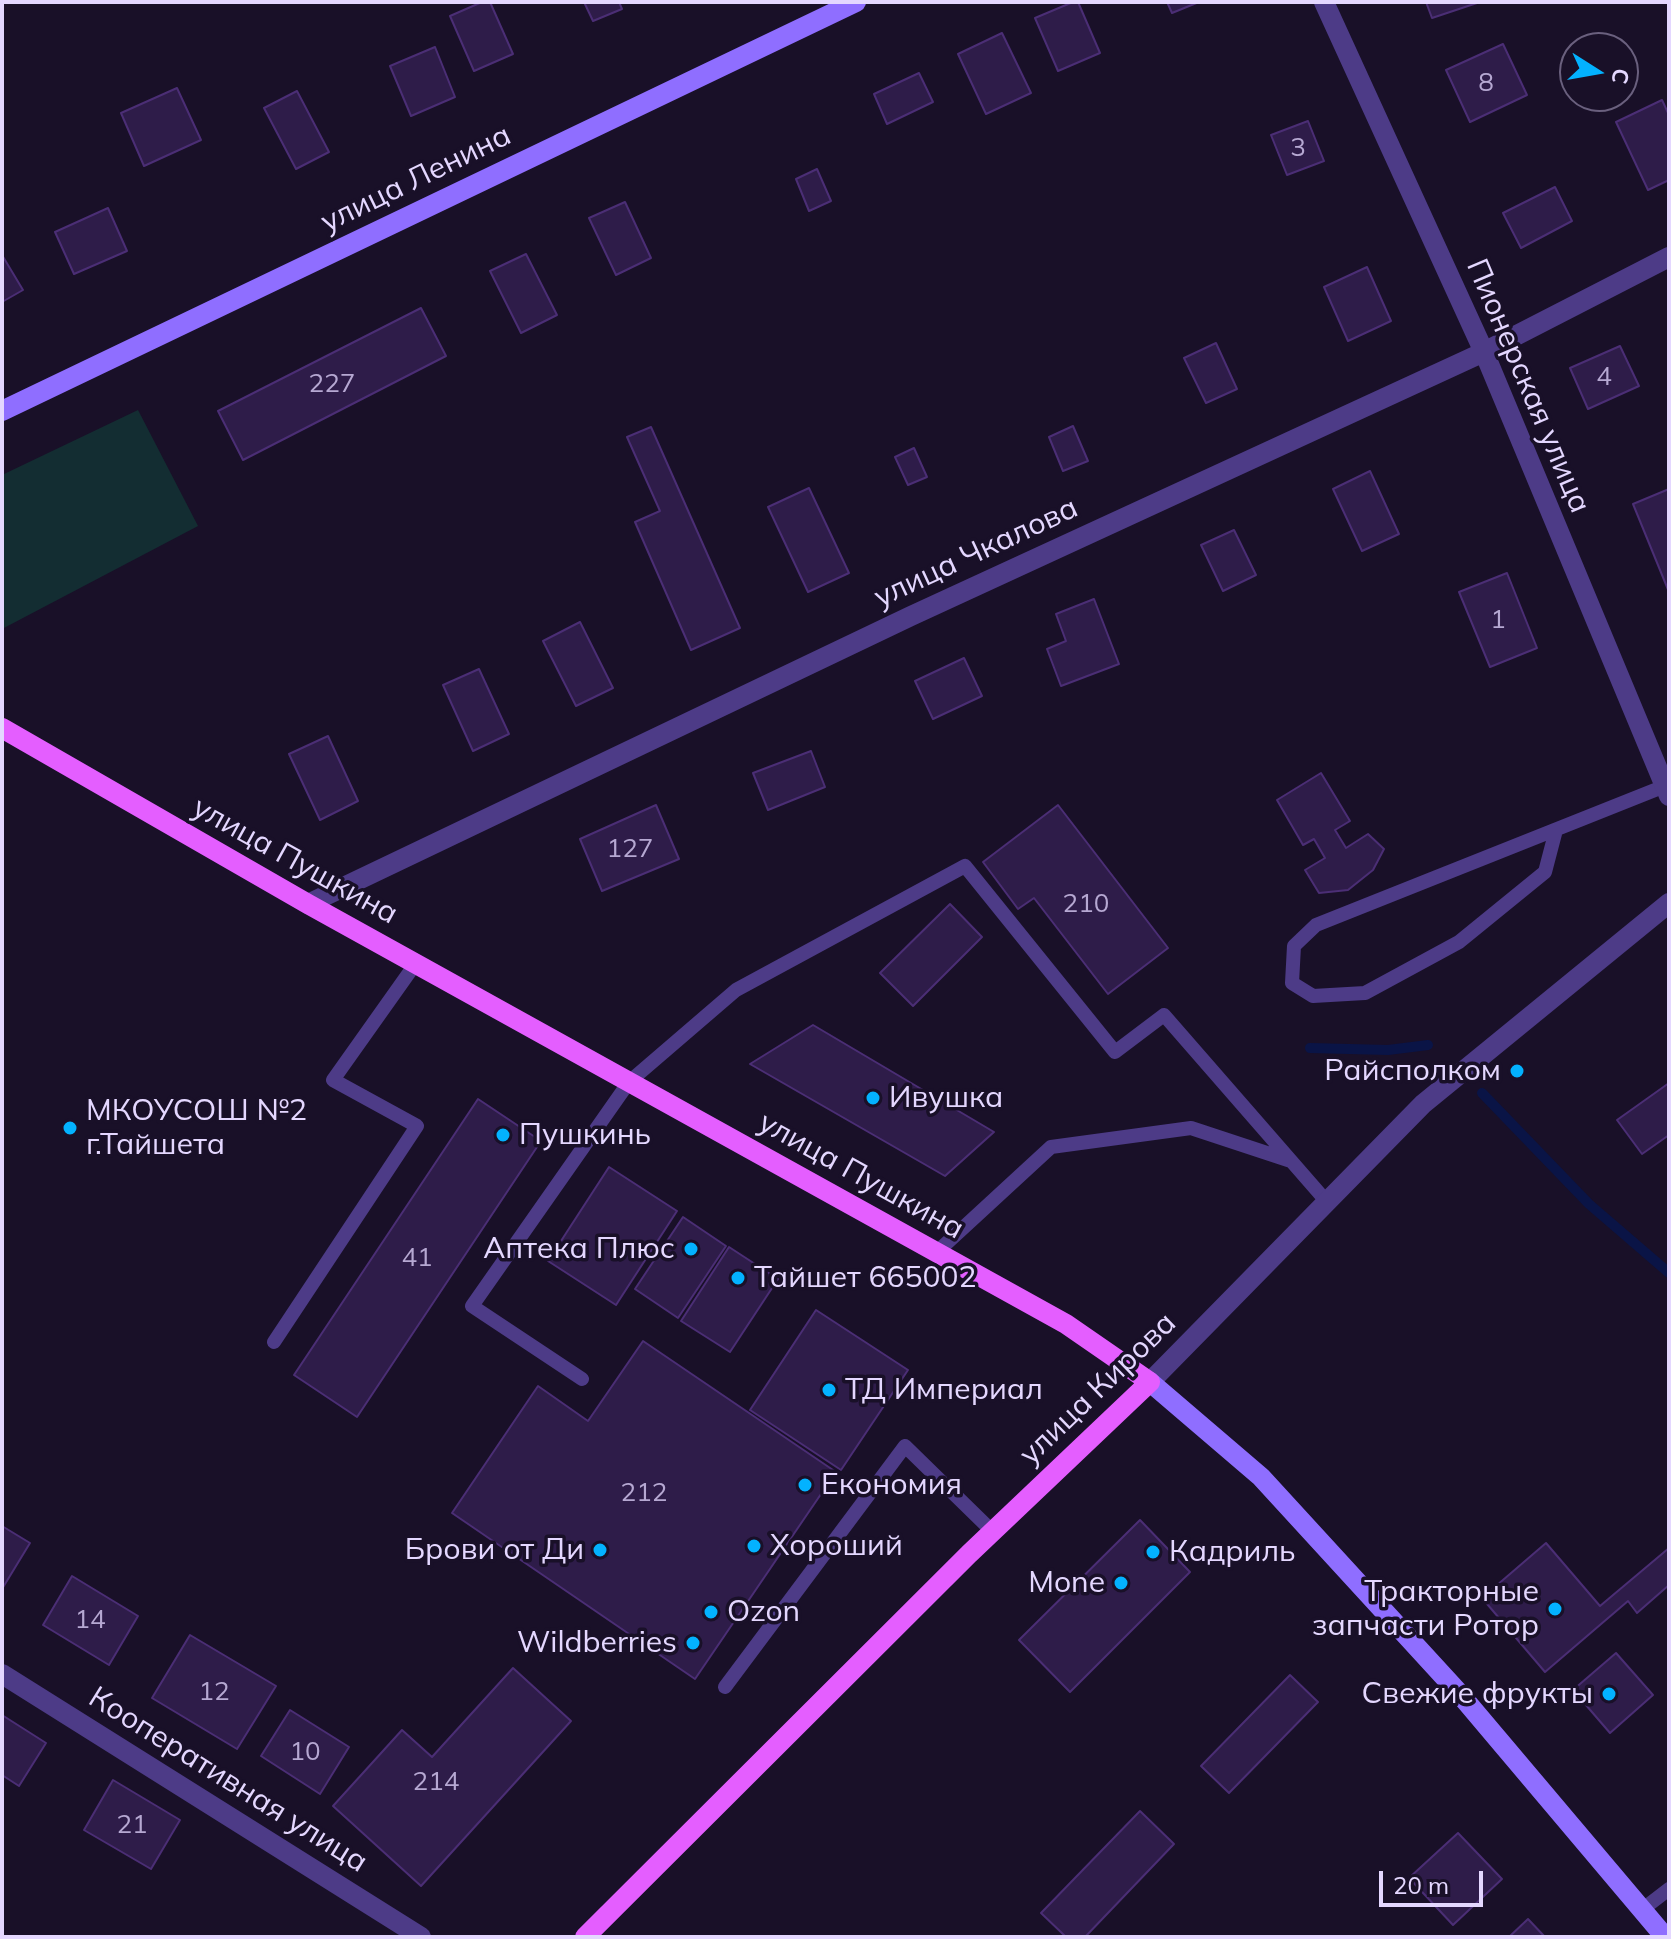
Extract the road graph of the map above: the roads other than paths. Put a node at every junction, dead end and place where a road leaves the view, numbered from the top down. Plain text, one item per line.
1 (856, 2) edge
2 (1324, 2) edge
3 (1669, 257) edge
4 (1484, 352) junction
5 (2, 411) edge
6 (2, 728) edge
7 (1667, 791) edge
8 (1556, 830) junction
9 (1669, 903) edge
10 (308, 904) junction
11 (416, 963) junction
12 (629, 1082) junction
13 (1291, 1161) junction
14 (1327, 1202) junction
15 (937, 1252) junction
16 (274, 1342) dead end
17 (582, 1379) dead end
18 (1150, 1382) junction
19 (993, 1532) junction
20 (2, 1674) edge
21 (725, 1687) dead end
22 (1669, 1889) edge
23 (1643, 1909) junction
24 (421, 1937) edge
25 (585, 1937) edge
26 (1665, 1937) edge

1 - 5 main road, улица Ленина
2 - 4 street, Пионерская улица
3 - 4 street, улица Чкалова
4 - 7 street, Пионерская улица
4 - 10 street, улица Чкалова
6 - 10 main road, улица Пушкина
7 - 8 lane
8 - 8 lane
9 - 14 street, улица Кирова
10 - 11 main road, улица Пушкина
11 - 12 main road, улица Пушкина
11 - 16 lane
12 - 13 lane
12 - 15 main road, улица Пушкина
12 - 17 lane
13 - 14 lane
13 - 15 lane
14 - 18 street, улица Кирова
15 - 18 main road, улица Пушкина
18 - 19 main road, улица Кирова
18 - 23 main road, улица Пушкина
19 - 21 lane
19 - 25 main road, улица Кирова
20 - 24 street, Кооперативная улица
22 - 23 lane
23 - 26 main road, улица Пушкина

